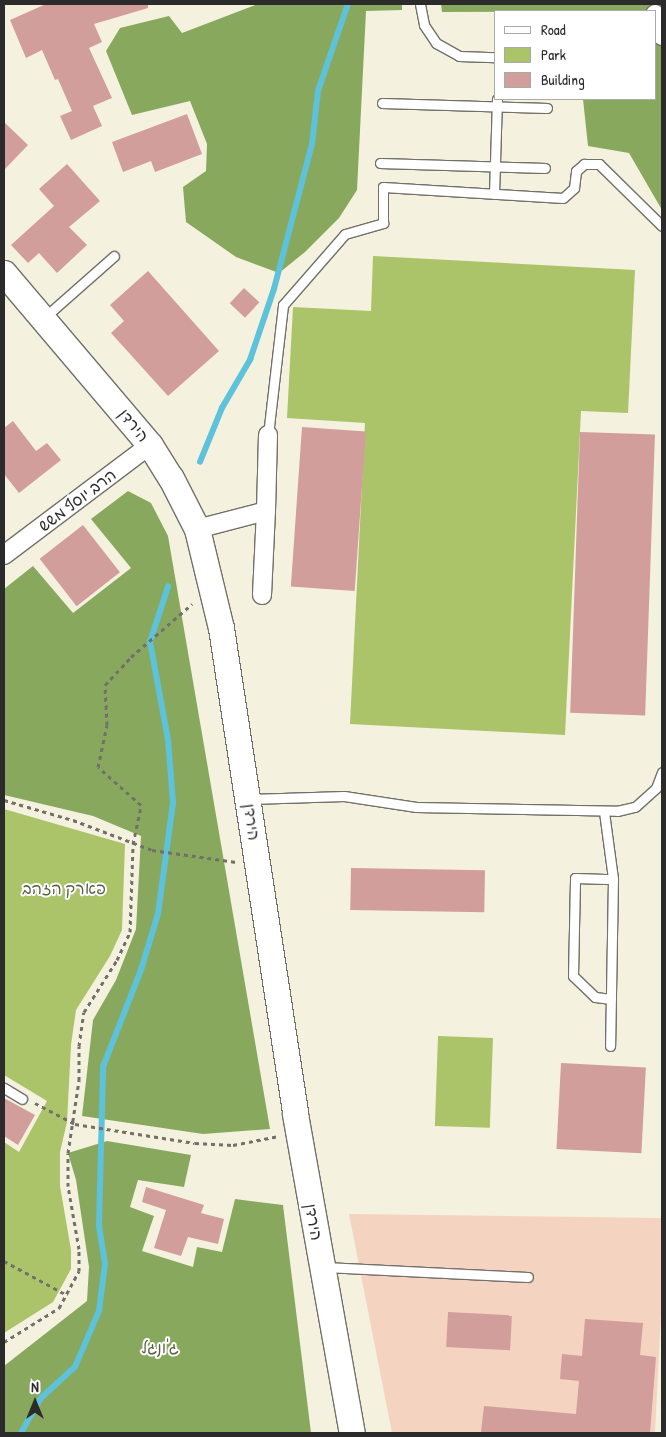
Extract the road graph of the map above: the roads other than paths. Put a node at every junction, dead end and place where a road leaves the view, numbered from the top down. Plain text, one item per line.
1 (420, 4) edge
2 (656, 19) edge
3 (662, 36) edge
4 (493, 57) edge
5 (382, 103) dead end
6 (497, 103) edge
7 (547, 108) dead end
8 (380, 163) dead end
9 (496, 166) junction
10 (545, 168) dead end
11 (494, 194) junction
12 (662, 226) edge
13 (114, 256) dead end
14 (4, 273) edge
15 (44, 318) junction
16 (268, 435) joint
17 (150, 445) junction
18 (266, 511) junction
19 (197, 529) junction
20 (4, 555) edge
21 (262, 595) dead end
22 (662, 772) edge
23 (248, 799) junction
24 (604, 812) junction
25 (613, 879) junction
26 (611, 999) junction
27 (610, 1046) dead end
28 (4, 1088) edge
29 (22, 1098) road end
30 (322, 1267) junction
31 (528, 1277) dead end
32 (352, 1433) edge

1 - 4 lane
2 - 3 street
5 - 6 lane
6 - 7 lane
6 - 9 lane
8 - 9 lane
9 - 10 lane
9 - 11 lane
11 - 12 lane
11 - 16 lane
13 - 15 lane
14 - 15 street, הירדן
15 - 17 street, הירדן
16 - 18 street
17 - 19 street, הירדן
17 - 20 street, הרב יוסף משש
18 - 19 street
18 - 21 street
19 - 23 street, הירדן
22 - 24 lane
23 - 24 lane
23 - 30 street, הירדן
24 - 25 lane
25 - 26 lane
25 - 26 lane
26 - 27 lane
28 - 29 lane
30 - 31 lane
30 - 32 street, הירדן

